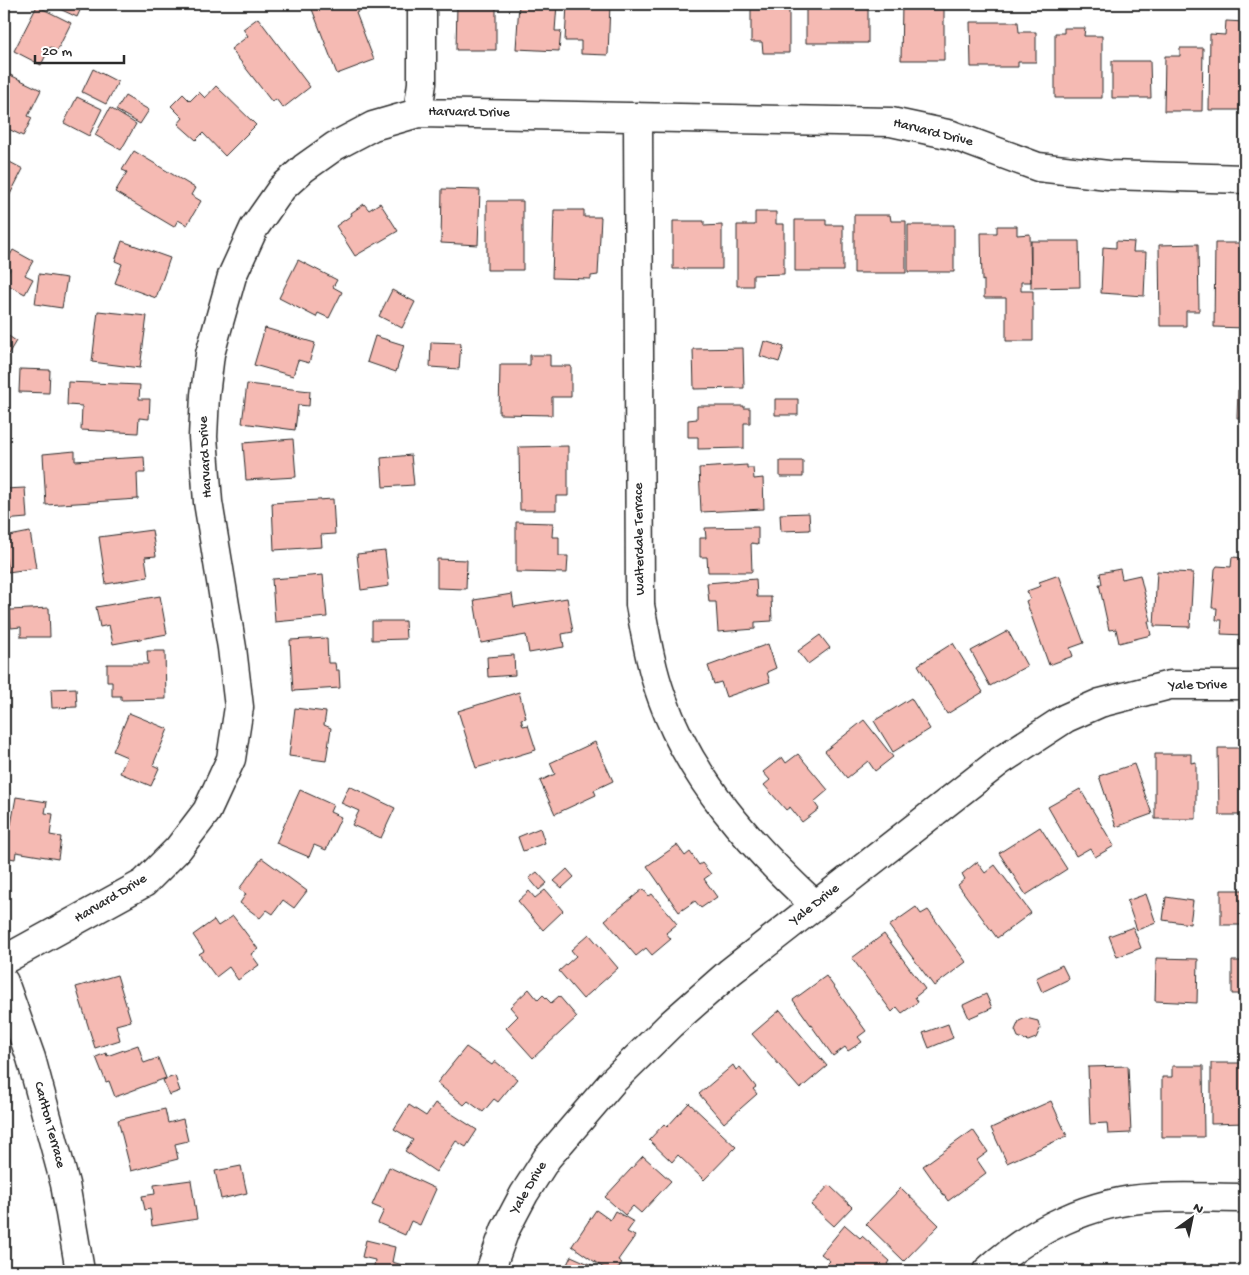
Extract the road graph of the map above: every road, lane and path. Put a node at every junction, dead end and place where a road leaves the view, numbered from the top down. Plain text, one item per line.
1 (422, 4) edge
2 (418, 112) junction
3 (638, 117) junction
4 (1245, 179) edge
5 (1245, 685) edge
6 (815, 905) junction
7 (4, 960) edge
8 (4, 982) edge
9 (1245, 1198) edge
10 (80, 1271) edge
11 (490, 1271) edge
12 (987, 1271) edge

1 - 2 street
2 - 3 street, Harvard Drive
2 - 7 street, Harvard Drive
3 - 4 street, Harvard Drive
3 - 6 street, Walterdale Terrace
5 - 6 street, Yale Drive
6 - 11 street, Yale Drive
8 - 10 street, Carlton Terrace
9 - 12 street

